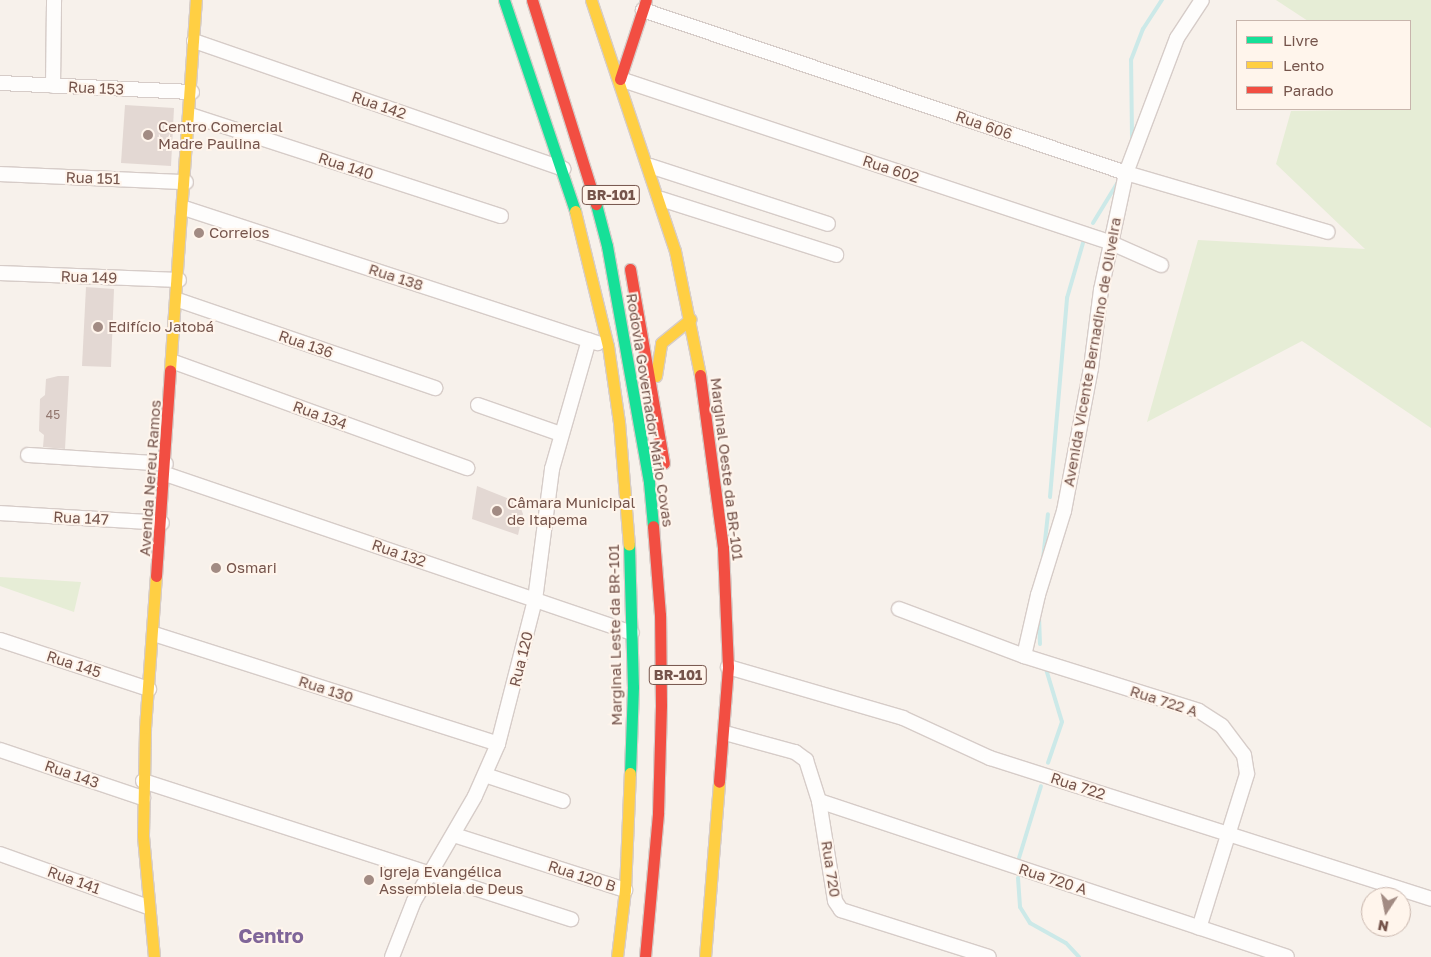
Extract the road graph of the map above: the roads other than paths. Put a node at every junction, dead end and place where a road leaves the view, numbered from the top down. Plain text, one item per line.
1 (54, 0) edge
2 (196, 0) edge
3 (504, 0) edge
4 (520, 0) edge
5 (532, 0) edge
6 (591, 0) edge
7 (1202, 0) edge
8 (645, 5) edge
9 (194, 42) junction
10 (620, 79) junction
11 (559, 80) junction
12 (0, 83) edge
13 (53, 86) junction
14 (192, 92) junction
15 (190, 116) junction
16 (650, 166) junction
17 (563, 169) junction
18 (1126, 173) junction
19 (0, 174) edge
20 (186, 182) junction
21 (661, 199) junction
22 (184, 208) junction
23 (501, 216) dead end
24 (828, 224) dead end
25 (1328, 232) dead end
26 (1110, 242) junction
27 (627, 255) dead end
28 (836, 255) dead end
29 (1161, 264) dead end
30 (0, 273) edge
31 (179, 280) junction
32 (178, 300) junction
33 (691, 319) junction
34 (589, 340) junction
35 (608, 346) junction
36 (174, 362) junction
37 (435, 388) dead end
38 (654, 394) junction
39 (478, 405) dead end
40 (561, 434) junction
41 (28, 455) dead end
42 (467, 468) dead end
43 (166, 469) junction
44 (666, 480) dead end
45 (0, 513) edge
46 (162, 523) junction
47 (535, 600) junction
48 (899, 609) dead end
49 (632, 633) junction
50 (154, 634) junction
51 (0, 640) edge
52 (1024, 656) junction
53 (728, 667) junction
54 (149, 689) junction
55 (725, 732) junction
56 (498, 744) junction
57 (0, 750) edge
58 (485, 775) junction
59 (144, 781) junction
60 (143, 798) junction
61 (563, 801) dead end
62 (819, 802) junction
63 (454, 835) junction
64 (1228, 835) junction
65 (0, 854) edge
66 (429, 873) junction
67 (625, 890) junction
68 (1431, 899) edge
69 (148, 907) junction
70 (571, 919) dead end
71 (1199, 928) junction
72 (154, 957) edge
73 (392, 957) edge
74 (618, 957) edge
75 (645, 957) edge
76 (705, 957) edge
77 (989, 957) edge
78 (1287, 957) edge

1 - 13 street
2 - 9 main road, Avenida Nereu Ramos
3 - 17 main road, Marginal Leste da BR-101
4 - 11 main road
5 - 11 main road, Rodovia Governador Mário Covas / BR-101
6 - 10 main road, Marginal Oeste da BR-101
7 - 18 street, Avenida Vicente Bernadino de Oliveira
8 - 10 main road
8 - 18 street, Rua 606
9 - 14 main road, Avenida Nereu Ramos
9 - 17 street, Rua 142
10 - 16 main road, Marginal Oeste da BR-101
10 - 26 street, Rua 602
11 - 75 main road, Rodovia Governador Mário Covas / BR-101
12 - 13 street, Rua 153
13 - 14 street, Rua 153
14 - 15 main road, Avenida Nereu Ramos
15 - 20 main road, Avenida Nereu Ramos
15 - 23 street, Rua 140
16 - 21 main road, Marginal Oeste da BR-101
16 - 24 street
17 - 35 main road, Marginal Leste da BR-101
18 - 25 street, Rua 606
18 - 26 street, Avenida Vicente Bernadino de Oliveira
19 - 20 street, Rua 151
20 - 22 main road, Avenida Nereu Ramos
21 - 28 street
21 - 33 main road, Marginal Oeste da BR-101
22 - 31 main road, Avenida Nereu Ramos
22 - 34 street, Rua 138
26 - 29 street, Rua 602
26 - 52 street, Avenida Vicente Bernadino de Oliveira
27 - 38 main road, Rodovia Governador Mário Covas
30 - 31 street, Rua 149
31 - 32 main road, Avenida Nereu Ramos
32 - 36 main road, Avenida Nereu Ramos
32 - 37 street, Rua 136
33 - 38 main road
33 - 53 main road, Marginal Oeste da BR-101
34 - 35 street, Rua 138
34 - 40 street, Rua 120
35 - 49 main road, Marginal Leste da BR-101
36 - 42 street, Rua 134
36 - 43 main road, Avenida Nereu Ramos
38 - 44 main road, Rodovia Governador Mário Covas
39 - 40 street
40 - 47 street, Rua 120
41 - 43 street, Rua 132
43 - 46 main road, Avenida Nereu Ramos
43 - 47 street, Rua 132
45 - 46 street, Rua 147
46 - 50 main road, Avenida Nereu Ramos
47 - 49 street, Rua 132
47 - 56 street, Rua 120
48 - 52 street, Rua 722 A
49 - 67 main road, Marginal Leste da BR-101
50 - 54 main road, Avenida Nereu Ramos
50 - 56 street, Rua 130
51 - 54 street, Rua 145
52 - 64 street, Rua 722 A
53 - 55 main road, Marginal Oeste da BR-101
53 - 64 street, Rua 722
54 - 59 main road, Avenida Nereu Ramos
55 - 62 street, Rua 720
55 - 76 main road, Marginal Oeste da BR-101
56 - 58 street, Rua 120
57 - 60 street, Rua 143
58 - 61 street
58 - 63 street, Rua 120
59 - 60 main road, Avenida Nereu Ramos
59 - 66 street
60 - 69 main road, Avenida Nereu Ramos
62 - 71 street, Rua 720 A
62 - 77 street, Rua 720
63 - 66 street, Rua 120
63 - 67 street, Rua 120 B
64 - 68 street, Rua 722
64 - 71 street, Rua 722 A
65 - 69 street, Rua 141
66 - 70 street
66 - 73 street, Rua 120
67 - 74 main road, Marginal Leste da BR-101
69 - 72 main road, Avenida Nereu Ramos
71 - 78 street, Rua 720 A

